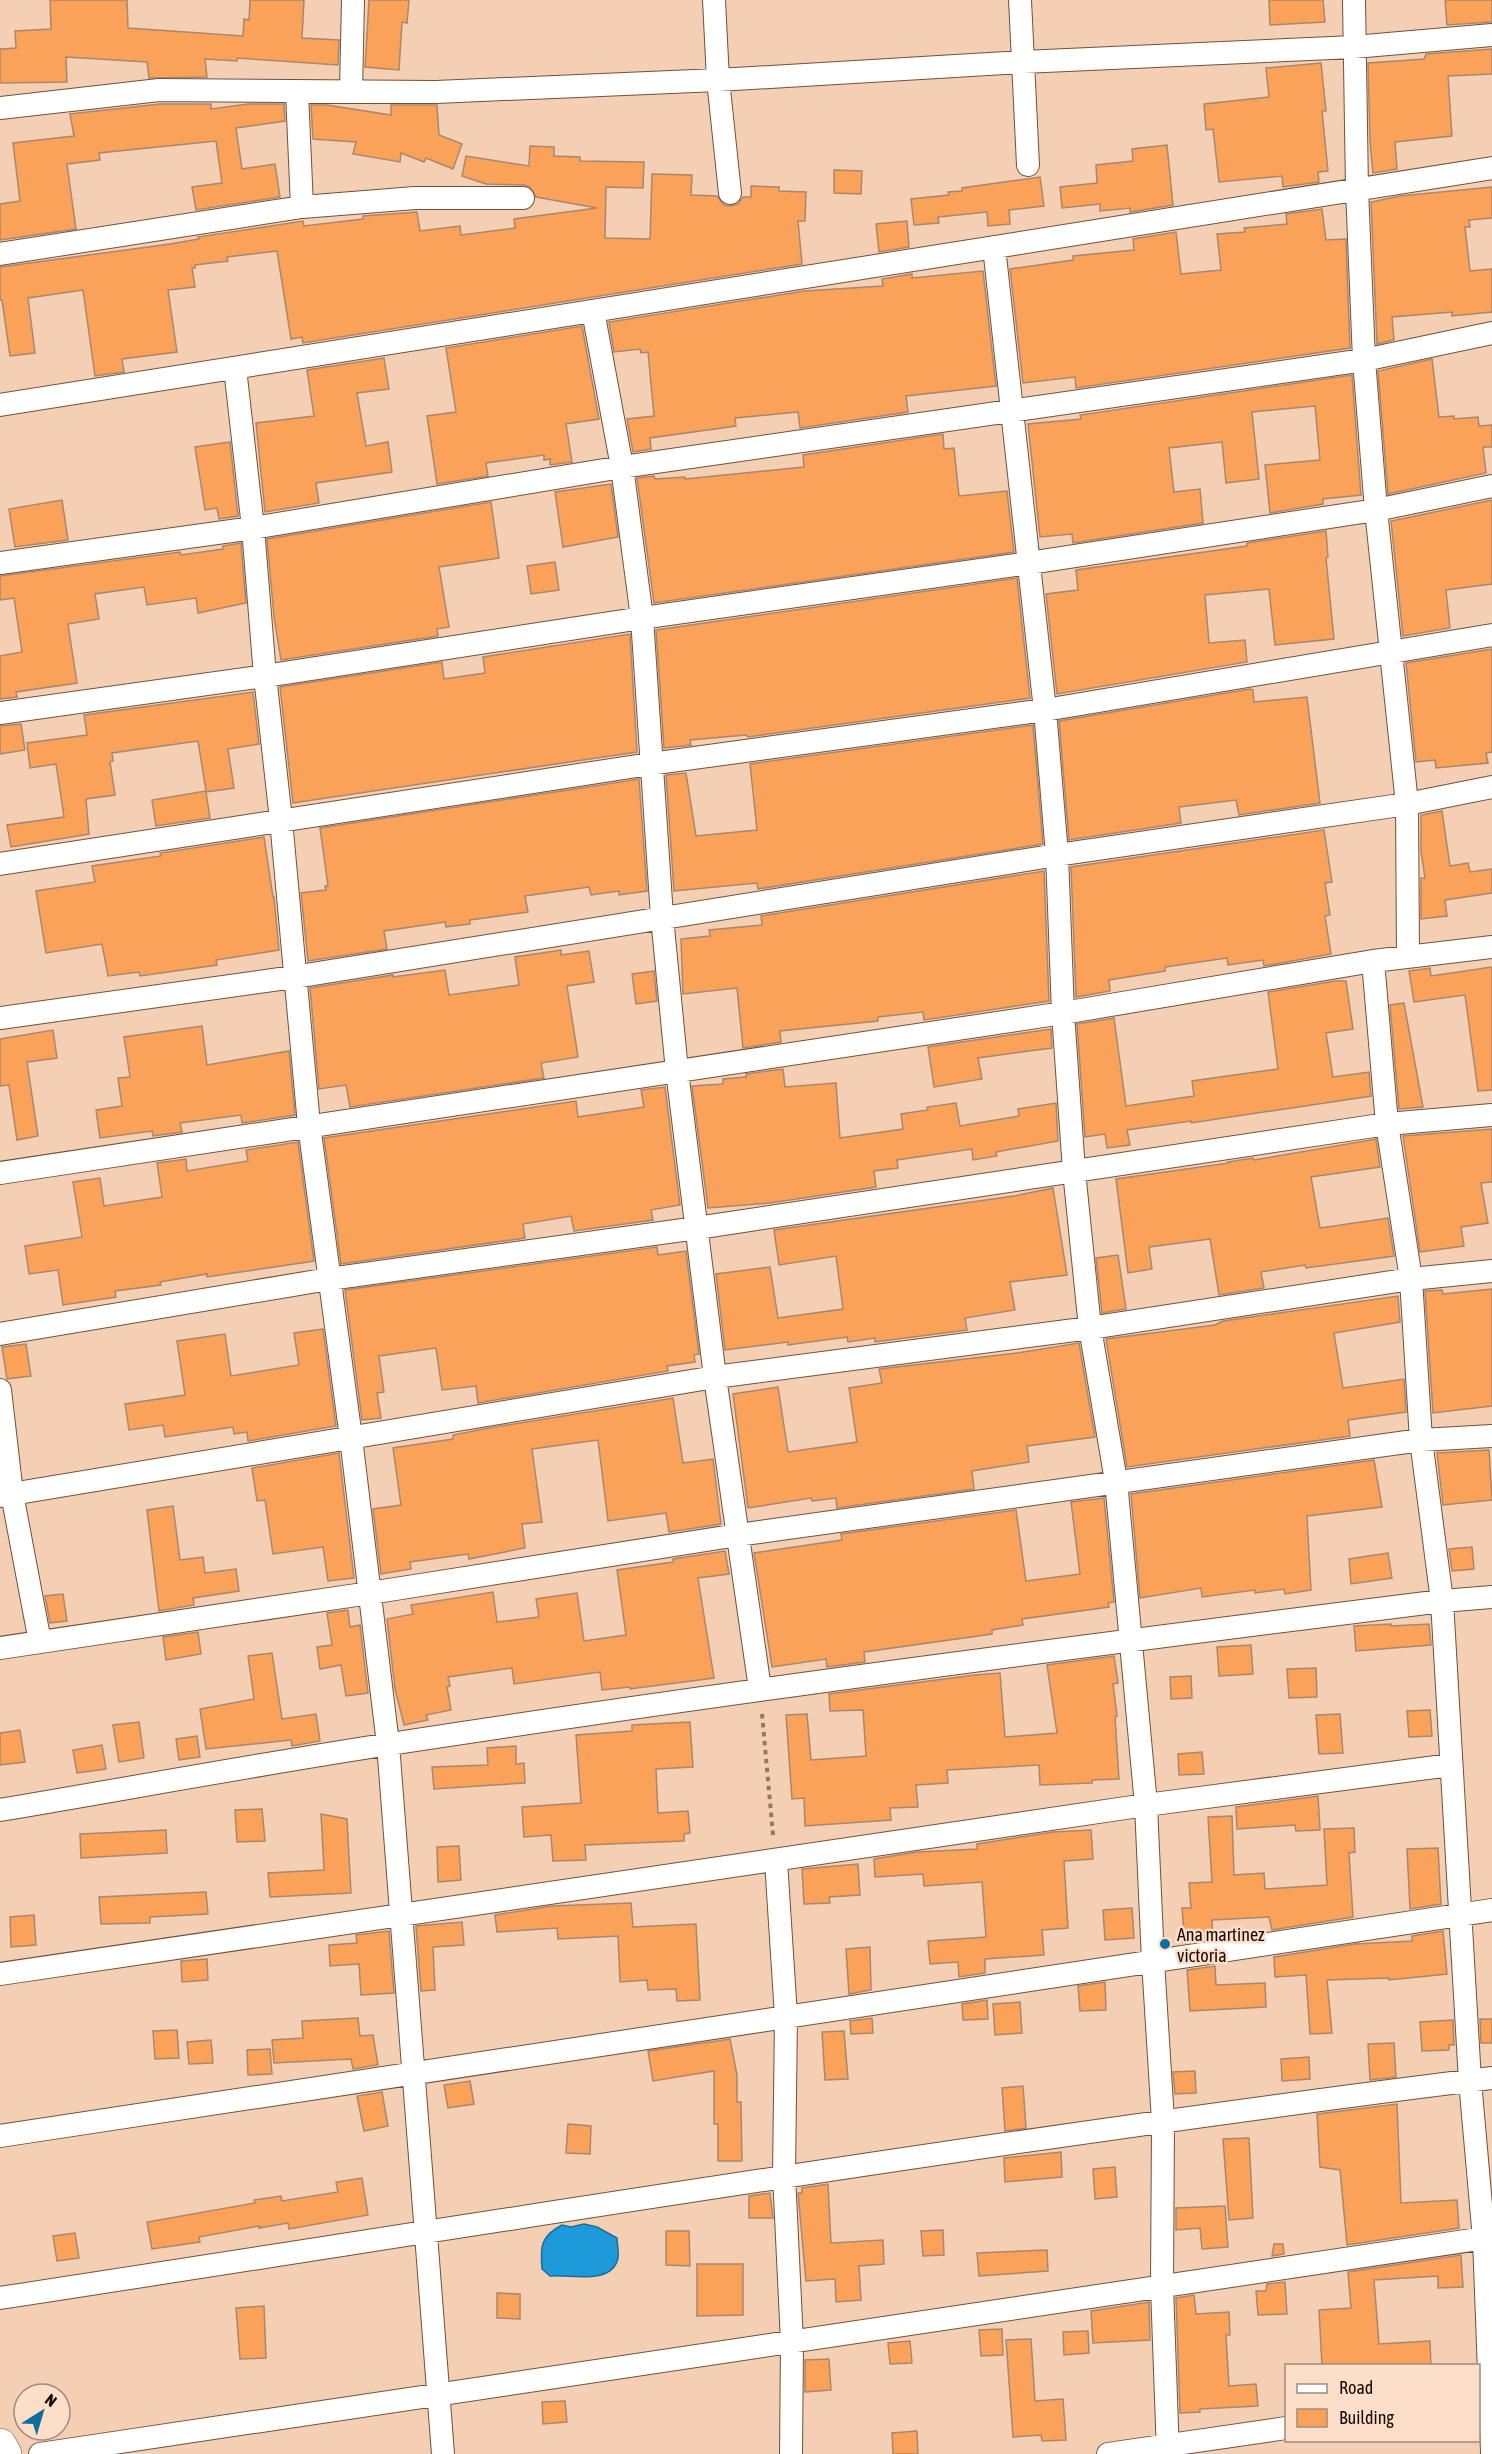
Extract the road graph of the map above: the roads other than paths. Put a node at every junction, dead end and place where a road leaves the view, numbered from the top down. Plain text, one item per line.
1 (353, 0) edge
2 (714, 0) edge
3 (1020, 0) edge
4 (1354, 0) edge
5 (1492, 35) edge
6 (1354, 47) junction
7 (1023, 62) junction
8 (718, 80) junction
9 (351, 91) junction
10 (297, 92) junction
11 (0, 108) edge
12 (1028, 165) dead end
13 (1492, 168) edge
14 (1357, 189) junction
15 (730, 193) dead end
16 (524, 198) dead end
17 (302, 207) junction
18 (994, 247) junction
19 (0, 254) edge
20 (593, 311) junction
21 (1492, 333) edge
22 (1364, 360) junction
23 (235, 368) junction
24 (0, 405) edge
25 (1014, 412) junction
26 (622, 467) junction
27 (1492, 486) edge
28 (1376, 510) junction
29 (253, 528) junction
30 (0, 563) edge
31 (1029, 563) junction
32 (642, 618) junction
33 (1492, 635) edge
34 (1392, 653) junction
35 (264, 676) junction
36 (1045, 710) junction
37 (0, 713) edge
38 (650, 764) junction
39 (1492, 787) edge
40 (1407, 804) junction
41 (281, 820) junction
42 (1057, 855) junction
43 (0, 864) edge
44 (662, 917) junction
45 (1492, 947) edge
46 (1408, 956) junction
47 (1373, 961) junction
48 (294, 977) junction
49 (1063, 1013) junction
50 (0, 1018) edge
51 (677, 1071) junction
52 (1492, 1115) edge
53 (1387, 1124) junction
54 (309, 1125) junction
55 (1074, 1171) junction
56 (0, 1173) edge
57 (697, 1228) junction
58 (1492, 1271) edge
59 (329, 1279) junction
60 (1411, 1279) junction
61 (1090, 1328) junction
62 (0, 1334) edge
63 (715, 1377) junction
64 (0, 1390) edge
65 (1492, 1436) edge
66 (351, 1438) junction
67 (1421, 1440) junction
68 (1116, 1481) junction
69 (6, 1495) edge
70 (738, 1535) junction
71 (370, 1593) junction
72 (1492, 1597) edge
73 (1442, 1601) junction
74 (1132, 1640) junction
75 (40, 1642) junction
76 (0, 1648) edge
77 (760, 1689) junction
78 (388, 1744) junction
79 (1451, 1765) junction
80 (1146, 1805) junction
81 (0, 1810) edge
82 (776, 1861) junction
83 (1492, 1911) edge
84 (1460, 1914) junction
85 (400, 1916) junction
86 (1153, 1961) junction
87 (0, 1974) edge
88 (786, 2016) junction
89 (413, 2073) junction
90 (1492, 2078) edge
91 (1470, 2081) junction
92 (1163, 2121) junction
93 (0, 2136) edge
94 (784, 2175) junction
95 (425, 2233) junction
96 (1488, 2238) edge
97 (1162, 2287) junction
98 (0, 2298) edge
99 (792, 2342) junction
100 (438, 2395) junction
101 (1487, 2398) edge
102 (1285, 2428) edge
103 (0, 2445) edge
104 (1168, 2450) edge
105 (1492, 2452) edge
106 (5, 2454) edge
107 (40, 2454) edge
108 (443, 2454) edge
109 (791, 2454) edge
110 (1108, 2454) edge

1 - 9 street
2 - 8 street
3 - 7 street
4 - 6 street
5 - 6 street
6 - 7 street
6 - 14 street
7 - 8 street
7 - 12 street
8 - 9 street
8 - 15 street
9 - 10 street
10 - 11 street
10 - 17 street
13 - 14 street
14 - 18 street
14 - 22 street
16 - 17 street
17 - 19 street
18 - 20 street
18 - 25 street
20 - 23 street
20 - 26 street
21 - 22 street
22 - 25 street
22 - 28 street
23 - 24 street
23 - 29 street
25 - 26 street
25 - 31 street
26 - 29 street
26 - 32 street
27 - 28 street
28 - 31 street
28 - 34 street
29 - 30 street
29 - 35 street
31 - 32 street
31 - 36 street
32 - 35 street
32 - 38 street
33 - 34 street
34 - 36 street
34 - 40 street
35 - 37 street
35 - 41 street
36 - 38 street
36 - 42 street
38 - 41 street
38 - 44 street
39 - 40 street
40 - 42 street
40 - 46 street
41 - 43 street
41 - 48 street
42 - 44 street
42 - 49 street
44 - 48 street
44 - 51 street
45 - 46 street
46 - 47 street
47 - 49 street
47 - 53 street
48 - 50 street
48 - 54 street
49 - 51 street
49 - 55 street
51 - 54 street
51 - 57 street
52 - 53 street
53 - 55 street
53 - 60 street
54 - 56 street
54 - 59 street
55 - 57 street
55 - 61 street
57 - 59 street
57 - 63 street
58 - 60 street
59 - 62 street
59 - 66 street
60 - 61 street
60 - 67 street
61 - 63 street
61 - 68 street
63 - 66 street
63 - 70 street
64 - 69 street
65 - 67 street
66 - 69 street
66 - 71 street
67 - 68 street
67 - 73 street
68 - 70 street
68 - 74 street
69 - 75 street
70 - 71 street
70 - 77 street
71 - 75 street
71 - 78 street
72 - 73 street
73 - 74 street
73 - 79 street
74 - 77 street
74 - 80 street
75 - 76 street
77 - 78 street
78 - 81 street
78 - 85 street
79 - 80 street
79 - 84 street
80 - 82 street
80 - 86 street
82 - 85 street
82 - 88 street
83 - 84 street
84 - 86 street
84 - 91 street
85 - 87 street
85 - 89 street
86 - 88 street
86 - 92 street
88 - 89 street
88 - 94 street
89 - 93 street
89 - 95 street
90 - 91 street
91 - 92 street
91 - 96 street
92 - 94 street
92 - 97 street
94 - 95 street
94 - 99 street
95 - 98 street
95 - 100 street
96 - 97 street
96 - 101 street
97 - 99 street
97 - 104 street
99 - 100 street
99 - 109 street
100 - 107 street
100 - 108 street
101 - 105 street
102 - 104 street
103 - 106 main road
104 - 110 street

